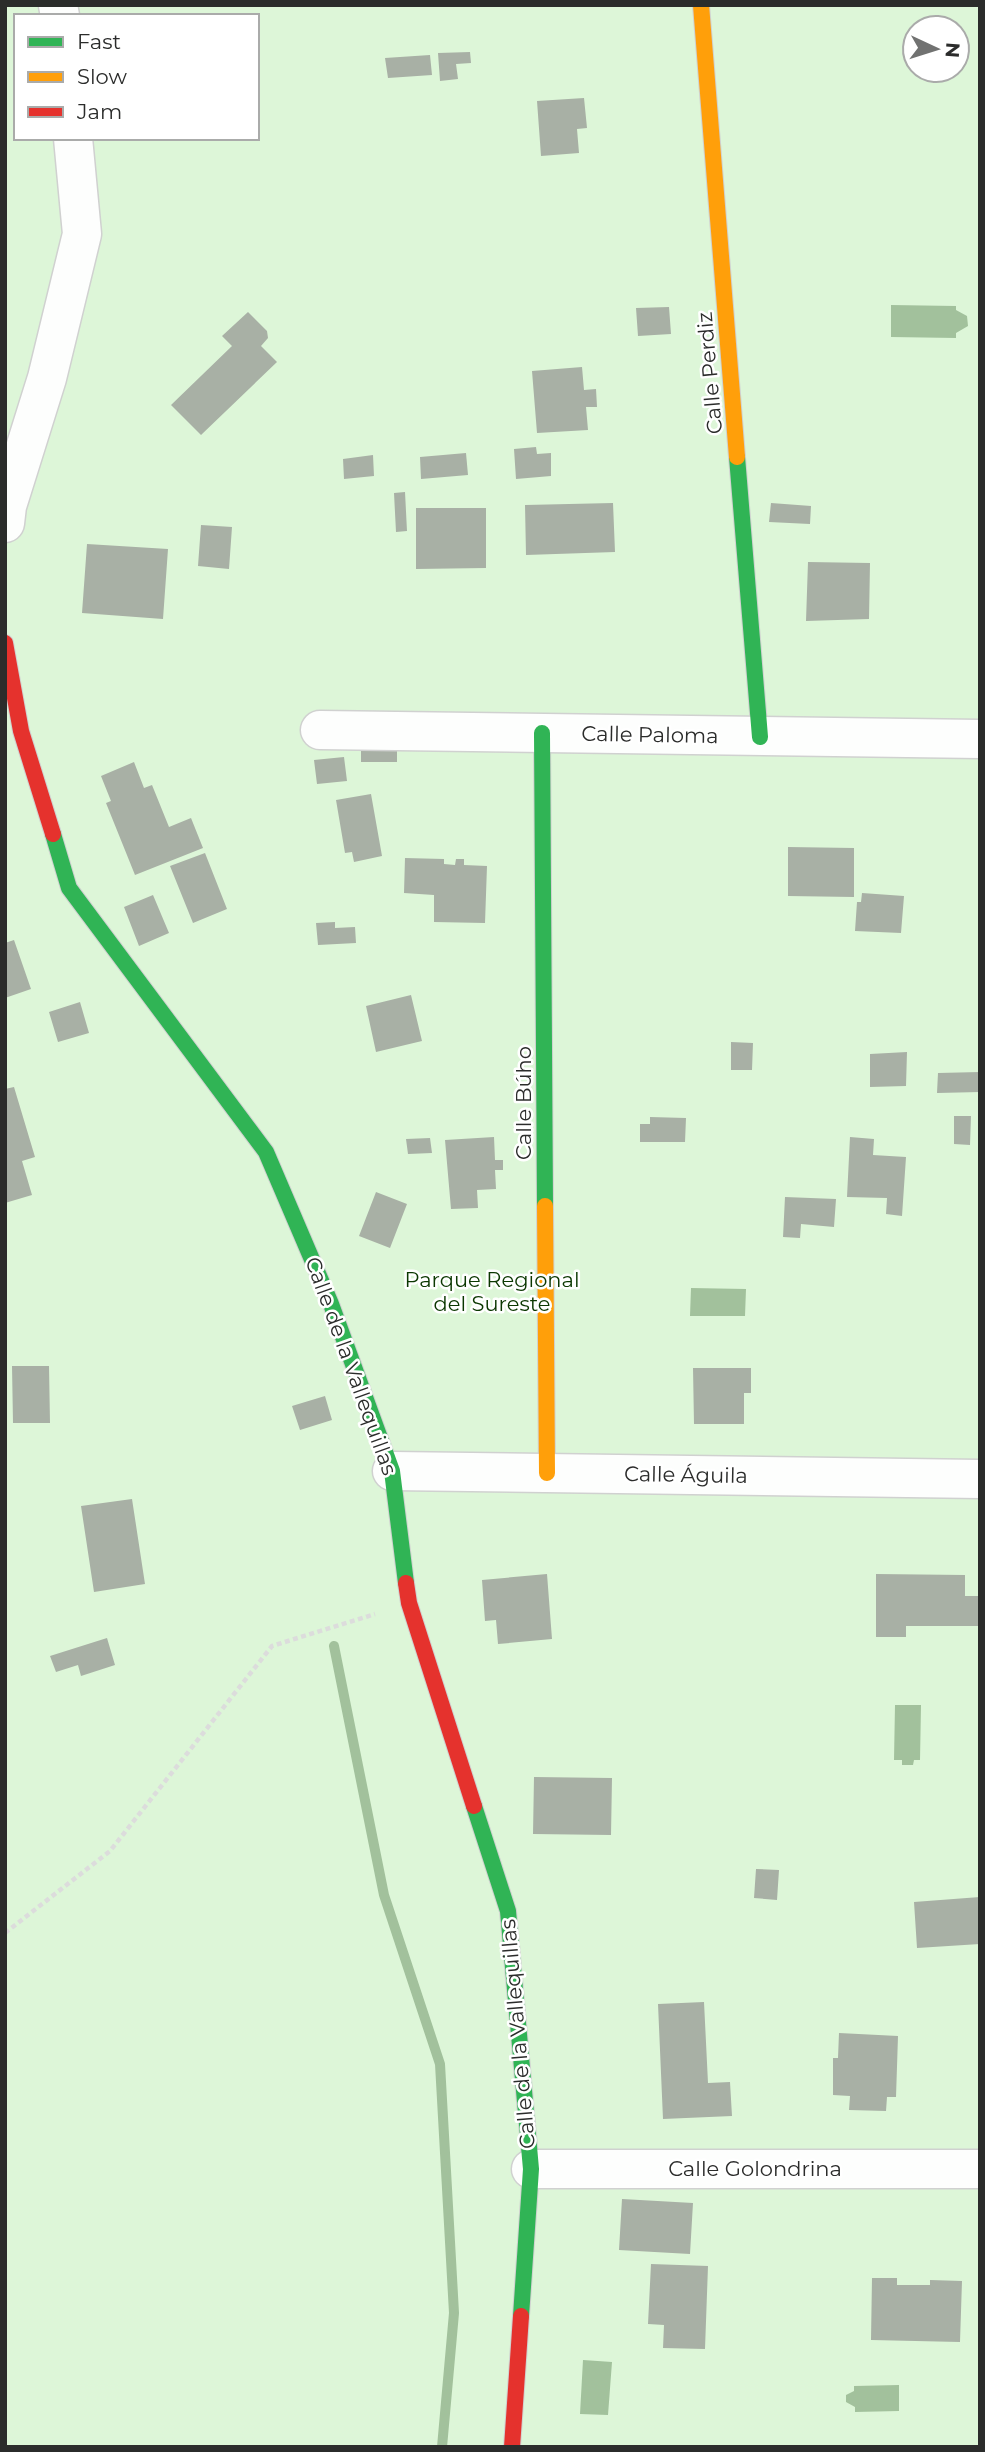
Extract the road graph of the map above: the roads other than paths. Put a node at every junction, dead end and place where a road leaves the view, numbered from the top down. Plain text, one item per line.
1 (701, 5) edge
2 (73, 140) edge
3 (5, 523) edge
4 (5, 643) edge
5 (320, 730) dead end
6 (542, 733) junction
7 (760, 737) junction
8 (980, 739) edge
9 (392, 1471) junction
10 (548, 1473) junction
11 (980, 1479) edge
12 (531, 2169) junction
13 (980, 2169) edge
14 (512, 2447) edge

1 - 7 street, Calle Perdiz
2 - 3 street
4 - 9 street, Calle de la Vallequillas
5 - 6 street, Calle Paloma
6 - 7 street, Calle Paloma
6 - 10 street, Calle Búho
7 - 8 street, Calle Paloma
9 - 10 street, Calle Águila
9 - 12 street, Calle de la Vallequillas
10 - 11 street, Calle Águila
12 - 13 street, Calle Golondrina
12 - 14 street, Calle de la Vallequillas

